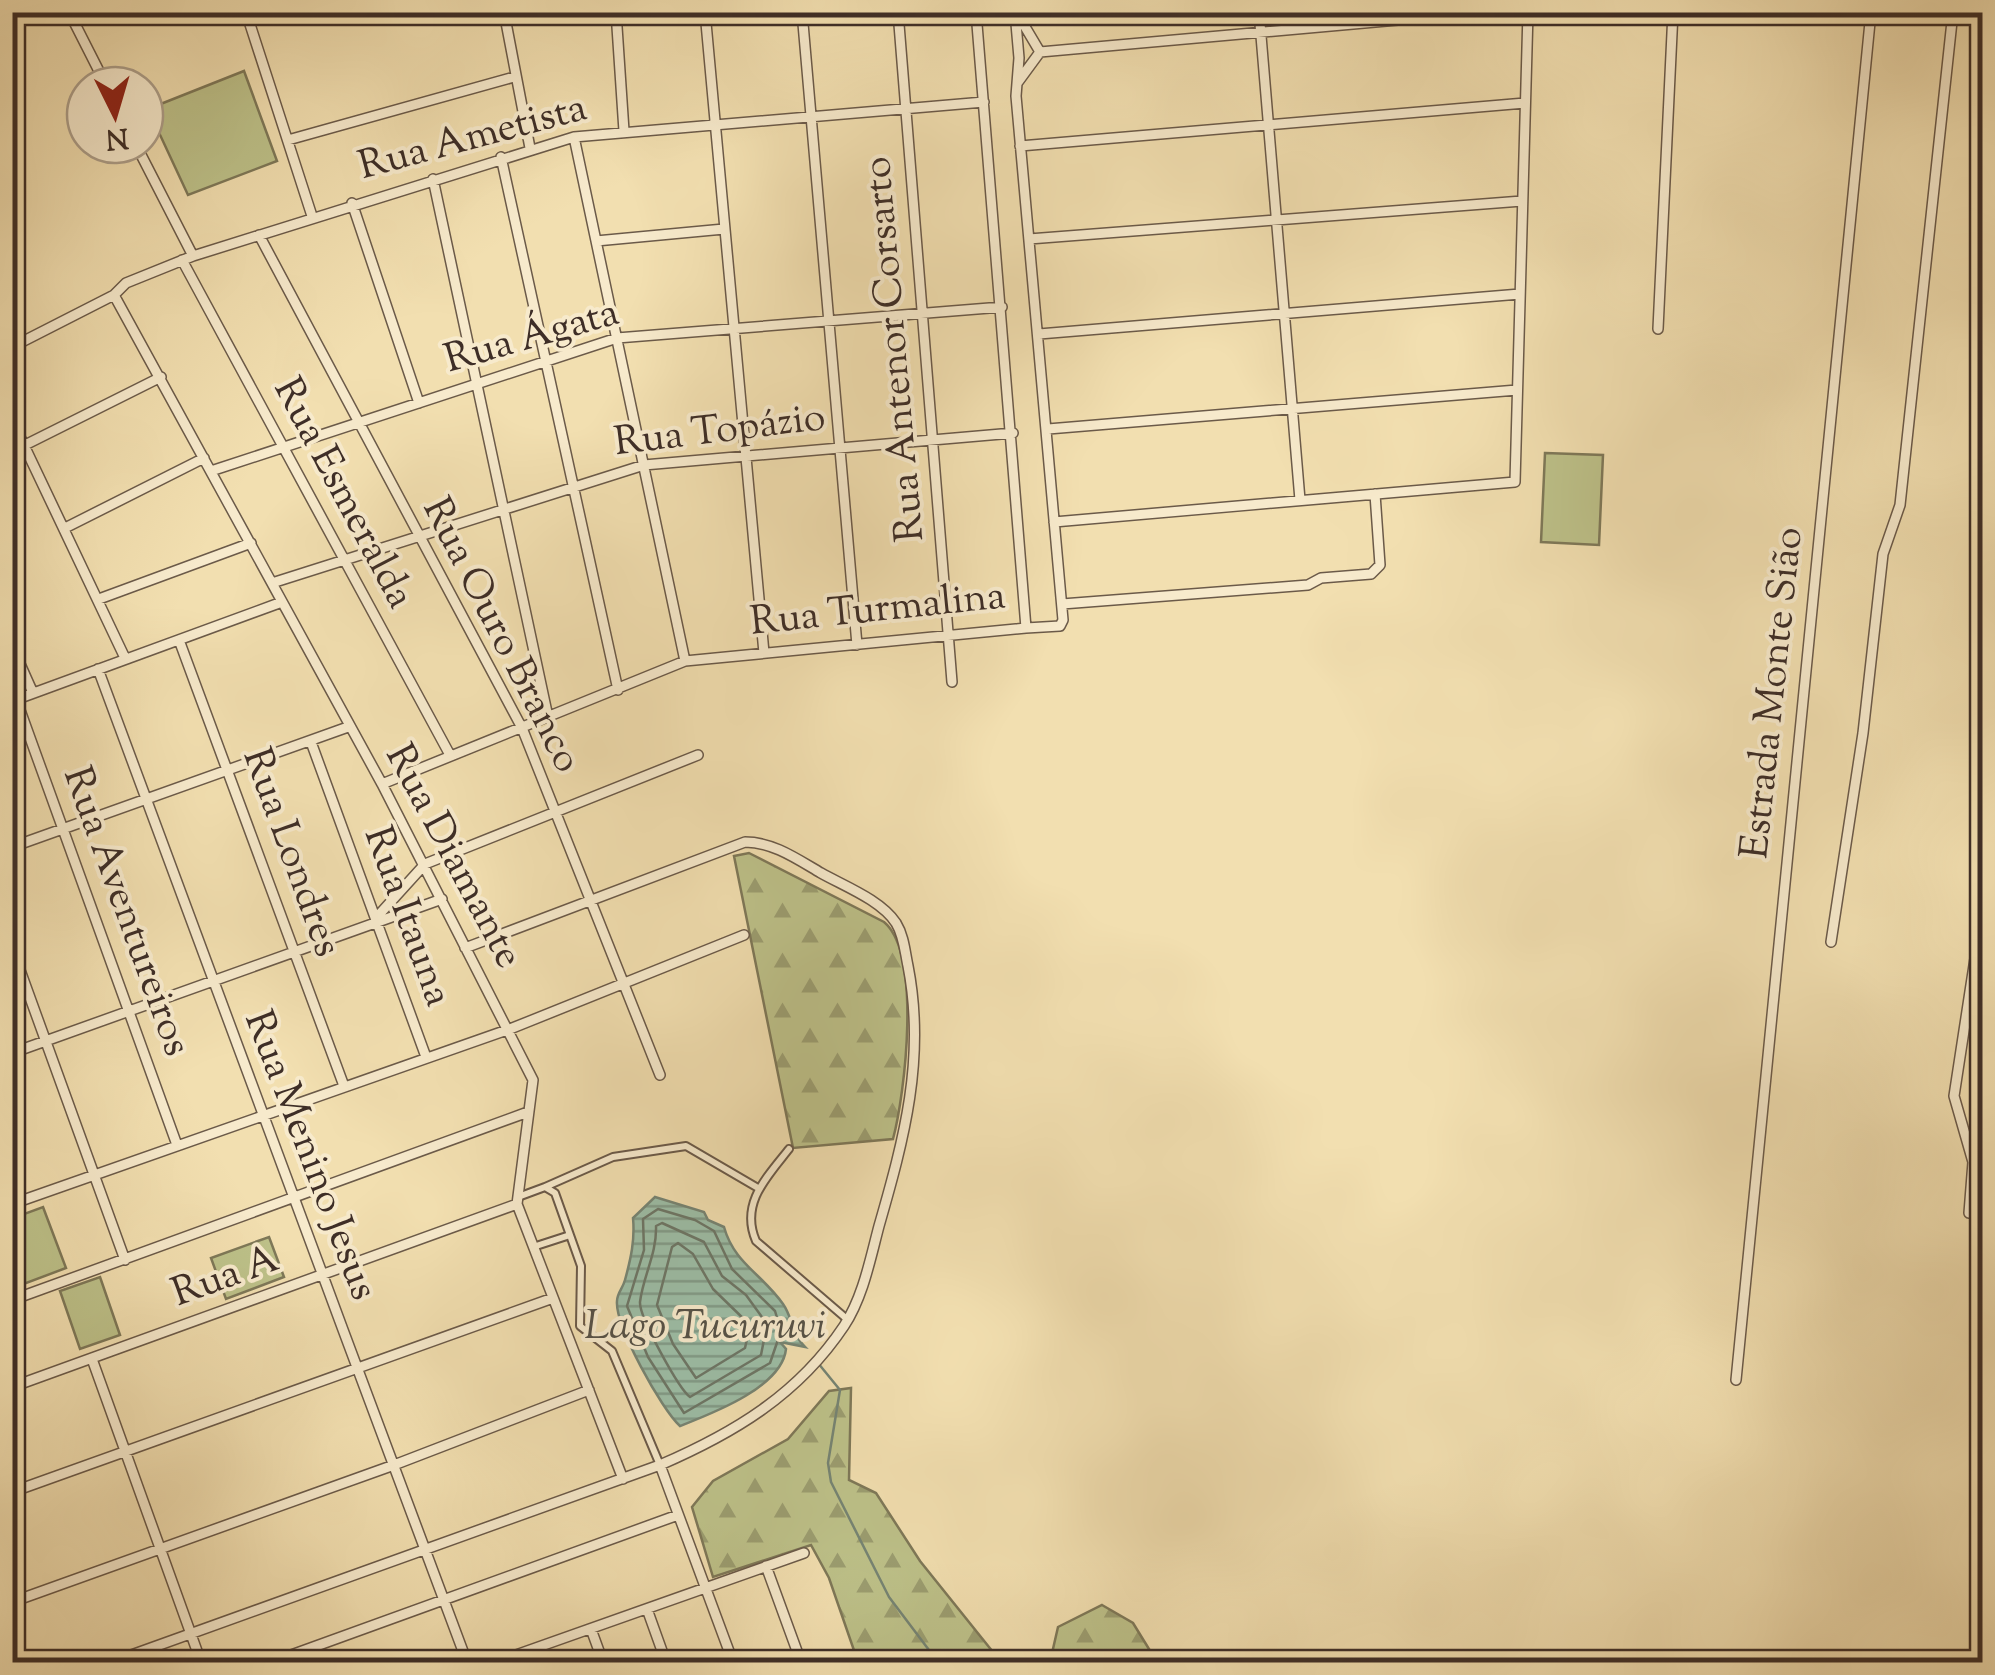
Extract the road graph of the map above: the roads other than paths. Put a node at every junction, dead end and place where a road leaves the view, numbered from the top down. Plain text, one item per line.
1 (24, 12) edge
2 (69, 12) edge
3 (246, 12) edge
4 (504, 12) edge
5 (616, 12) edge
6 (705, 12) edge
7 (802, 12) edge
8 (898, 12) edge
9 (976, 12) edge
10 (1014, 12) edge
11 (1025, 12) edge
12 (1259, 12) edge
13 (1487, 12) edge
14 (1528, 12) edge
15 (1674, 12) edge
16 (1871, 12) edge
17 (1952, 12) edge
18 (12, 14) edge
19 (1260, 32) junction
20 (1040, 52) junction
21 (96, 65) edge
22 (514, 77) junction
23 (1016, 84) junction
24 (984, 102) junction
25 (1525, 103) junction
26 (907, 108) junction
27 (810, 116) junction
28 (715, 124) junction
29 (1268, 124) junction
30 (624, 131) junction
31 (574, 137) junction
32 (288, 140) junction
33 (1020, 146) junction
34 (530, 148) junction
35 (500, 157) junction
36 (145, 165) edge
37 (433, 180) junction
38 (1522, 201) junction
39 (352, 204) junction
40 (312, 216) junction
41 (1276, 220) junction
42 (724, 229) junction
43 (259, 235) junction
44 (1029, 239) junction
45 (596, 241) junction
46 (188, 258) junction
47 (114, 294) junction
48 (1520, 294) junction
49 (1002, 307) junction
50 (922, 313) junction
51 (1284, 314) junction
52 (828, 321) junction
53 (733, 329) junction
54 (1658, 329) dead end
55 (1039, 334) junction
56 (617, 338) junction
57 (12, 347) edge
58 (545, 362) junction
59 (161, 377) junction
60 (478, 384) junction
61 (1517, 390) junction
62 (419, 403) junction
63 (1292, 409) junction
64 (12, 420) edge
65 (356, 423) junction
66 (1048, 429) junction
67 (1013, 433) junction
68 (932, 440) junction
69 (25, 445) junction
70 (838, 446) junction
71 (283, 447) junction
72 (744, 456) junction
73 (204, 458) junction
74 (644, 465) junction
75 (211, 472) junction
76 (572, 487) junction
77 (1375, 494) junction
78 (1300, 500) junction
79 (503, 510) junction
80 (1054, 522) junction
81 (66, 528) junction
82 (416, 536) junction
83 (250, 543) junction
84 (343, 560) junction
85 (272, 584) junction
86 (100, 599) junction
87 (282, 602) junction
88 (1062, 604) junction
89 (1026, 628) junction
90 (949, 638) junction
91 (179, 640) junction
92 (856, 645) junction
93 (12, 646) edge
94 (764, 653) junction
95 (125, 658) junction
96 (685, 661) junction
97 (98, 669) junction
98 (952, 682) dead end
99 (618, 690) junction
100 (33, 693) junction
101 (14, 700) edge
102 (548, 717) junction
103 (348, 728) junction
104 (522, 728) junction
105 (312, 742) junction
106 (698, 755) dead end
107 (450, 756) junction
108 (229, 771) junction
109 (382, 784) junction
110 (146, 802) junction
111 (556, 814) junction
112 (64, 830) junction
113 (12, 847) edge
114 (424, 864) junction
115 (442, 898) junction
116 (590, 899) junction
117 (1982, 913) edge
118 (374, 920) junction
119 (744, 935) dead end
120 (1831, 942) dead end
121 (12, 948) edge
122 (466, 948) junction
123 (293, 952) junction
124 (210, 982) junction
125 (625, 984) junction
126 (126, 1012) junction
127 (510, 1029) junction
128 (45, 1041) junction
129 (12, 1052) edge
130 (426, 1057) junction
131 (660, 1075) dead end
132 (344, 1086) junction
133 (528, 1112) junction
134 (259, 1117) junction
135 (177, 1145) junction
136 (789, 1150) dead end
137 (94, 1176) junction
138 (545, 1186) junction
139 (758, 1188) junction
140 (293, 1198) junction
141 (517, 1200) junction
142 (12, 1204) edge
143 (1969, 1212) dead end
144 (570, 1236) junction
145 (533, 1247) junction
146 (126, 1260) junction
147 (323, 1274) junction
148 (553, 1298) junction
149 (12, 1300) edge
150 (848, 1320) junction
151 (92, 1360) junction
152 (358, 1368) junction
153 (1736, 1380) dead end
154 (12, 1387) edge
155 (588, 1390) junction
156 (125, 1452) junction
157 (394, 1465) junction
158 (660, 1466) junction
159 (624, 1478) junction
160 (12, 1492) edge
161 (678, 1515) junction
162 (160, 1549) junction
163 (425, 1550) junction
164 (804, 1552) dead end
165 (766, 1566) junction
166 (705, 1588) junction
167 (444, 1599) junction
168 (12, 1602) edge
169 (646, 1609) junction
170 (591, 1629) junction
171 (190, 1634) junction
172 (531, 1650) junction
173 (112, 1662) edge
174 (201, 1662) edge
175 (272, 1662) edge
176 (467, 1662) edge
177 (496, 1662) edge
178 (536, 1662) edge
179 (603, 1662) edge
180 (666, 1662) edge
181 (733, 1662) edge
182 (802, 1662) edge

1 - 18 main road
2 - 21 street
3 - 32 street
4 - 22 street
5 - 30 street
6 - 28 street
7 - 27 street
8 - 26 street, Rua Antenor Corsarto
9 - 24 street, Rua Turmalina
10 - 23 street
11 - 20 street
12 - 19 street
13 - 19 street
14 - 25 street
15 - 54 street
16 - 153 street, Estrada Monte Sião
17 - 120 street
19 - 20 street
19 - 29 street
20 - 23 street
22 - 32 street
22 - 34 street
23 - 33 street
24 - 26 street, Rua Ametista
24 - 49 street, Rua Turmalina
25 - 29 street
25 - 38 street
26 - 27 street, Rua Ametista
26 - 50 street, Rua Antenor Corsarto
27 - 28 street, Rua Ametista
27 - 52 street
28 - 30 street, Rua Ametista
28 - 42 street
29 - 33 street
29 - 41 street
30 - 31 street, Rua Ametista
31 - 34 street, Rua Ametista
31 - 45 street
32 - 40 street
33 - 44 street
34 - 35 street, Rua Ametista
35 - 37 street, Rua Ametista
35 - 58 street
36 - 46 street, Rua Esmeralda
37 - 39 street, Rua Ametista
37 - 60 street
38 - 41 street
38 - 48 street
39 - 40 street, Rua Ametista
39 - 62 street
40 - 43 street, Rua Ametista
41 - 44 street
41 - 51 street
42 - 45 street
42 - 53 street
43 - 46 street, Rua Ametista
43 - 65 street, Rua Ouro Branco
44 - 55 street
45 - 56 street
46 - 47 street, Rua Ametista
46 - 71 street, Rua Esmeralda
47 - 57 street, Rua Ametista
47 - 59 street, Rua Diamante
48 - 51 street
48 - 61 street
49 - 50 street, Rua Ágata
49 - 67 street, Rua Turmalina
50 - 52 street, Rua Ágata
50 - 68 street, Rua Antenor Corsarto
51 - 55 street
51 - 63 street
52 - 53 street, Rua Ágata
52 - 70 street
53 - 56 street, Rua Ágata
53 - 72 street
55 - 66 street
56 - 58 street, Rua Ágata
56 - 74 street
58 - 60 street, Rua Ágata
58 - 76 street
59 - 69 street
59 - 73 street, Rua Diamante
60 - 62 street, Rua Ágata
60 - 79 street
61 - 63 street
61 - 77 street
62 - 65 street, Rua Ágata
63 - 66 street
63 - 78 street
64 - 69 street
65 - 71 street, Rua Ágata
65 - 82 street, Rua Ouro Branco
66 - 80 street
67 - 68 street, Rua Topázio
67 - 89 street, Rua Turmalina
68 - 70 street, Rua Topázio
68 - 90 street, Rua Antenor Corsarto
69 - 81 street
70 - 72 street, Rua Topázio
70 - 92 street
71 - 75 street, Rua Ágata
71 - 84 street, Rua Esmeralda
72 - 74 street, Rua Topázio
72 - 94 street
73 - 75 street, Rua Diamante
73 - 81 street
74 - 76 street, Rua Topázio
74 - 96 street
75 - 83 street, Rua Diamante
76 - 79 street, Rua Topázio
76 - 99 street
77 - 78 street
77 - 88 street
78 - 80 street
79 - 82 street, Rua Topázio
79 - 102 street
80 - 88 street
81 - 86 street
82 - 84 street, Rua Topázio
82 - 104 street, Rua Ouro Branco
83 - 85 street, Rua Diamante
83 - 86 street
84 - 85 street, Rua Topázio
84 - 107 street, Rua Esmeralda
85 - 87 street, Rua Diamante
86 - 95 street
87 - 91 street
87 - 103 street, Rua Diamante
88 - 89 street
89 - 90 street, Rua Turmalina
90 - 92 street, Rua Turmalina
90 - 98 street, Rua Antenor Corsarto
91 - 95 street
91 - 108 street, Rua Londres
92 - 94 street, Rua Turmalina
93 - 100 street
94 - 96 street, Rua Turmalina
95 - 97 street
96 - 99 street, Rua Turmalina
97 - 100 street
97 - 110 street, Rua Menino Jesus
99 - 102 street, Rua Turmalina
100 - 101 street
101 - 112 street, Rua Aventureiros
102 - 104 street, Rua Turmalina
103 - 105 street
103 - 109 street, Rua Diamante
104 - 107 street, Rua Turmalina
104 - 111 street, Rua Ouro Branco
105 - 108 street
105 - 118 street, Rua Itauna
106 - 111 street
107 - 109 street, Rua Turmalina
108 - 110 street
108 - 123 street, Rua Londres
109 - 114 street, Rua Diamante
110 - 112 street
110 - 124 street, Rua Menino Jesus
111 - 114 street
111 - 116 street, Rua Ouro Branco
112 - 113 street
112 - 126 street, Rua Aventureiros
114 - 115 street, Rua Diamante
114 - 118 street
115 - 118 street
115 - 122 street, Rua Diamante
116 - 122 street
116 - 125 street, Rua Ouro Branco
116 - 150 street
117 - 143 street
118 - 123 street
118 - 130 street, Rua Itauna
119 - 125 street
121 - 128 street
122 - 127 street, Rua Diamante
123 - 124 street
123 - 132 street, Rua Londres
124 - 126 street
124 - 134 street, Rua Menino Jesus
125 - 127 street
125 - 131 street, Rua Ouro Branco
126 - 128 street
126 - 135 street, Rua Aventureiros
127 - 130 street
127 - 133 street, Rua Diamante
128 - 129 street
128 - 137 street
130 - 132 street
132 - 134 street
133 - 140 street
133 - 141 street, Rua Diamante
134 - 135 street
134 - 140 street, Rua Menino Jesus
135 - 137 street
136 - 139 street
137 - 142 street
137 - 146 street
138 - 139 street
138 - 141 street
138 - 144 street
139 - 150 street
140 - 146 street
140 - 147 street, Rua Menino Jesus
141 - 145 street, Rua Diamante
141 - 147 street, Rua A
144 - 145 street
144 - 158 street
145 - 148 street, Rua Diamante
146 - 149 street
147 - 151 street, Rua A
147 - 152 street, Rua Menino Jesus
148 - 152 street
148 - 155 street, Rua Diamante
150 - 158 street
151 - 154 street, Rua A
151 - 156 street
152 - 156 street
152 - 157 street, Rua Menino Jesus
155 - 157 street
155 - 159 street, Rua Diamante
156 - 160 street
156 - 162 street
157 - 162 street
157 - 163 street, Rua Menino Jesus
158 - 159 street
158 - 161 street
159 - 163 street
161 - 166 street
161 - 167 street
162 - 168 street
162 - 171 street
163 - 167 street, Rua Menino Jesus
163 - 171 street
164 - 165 street
165 - 166 street
165 - 182 street
166 - 169 street
166 - 181 street
167 - 175 street
167 - 176 street, Rua Menino Jesus
169 - 170 street
169 - 180 street
170 - 172 street
170 - 179 street
171 - 173 street
171 - 174 street
172 - 177 street
172 - 178 street

